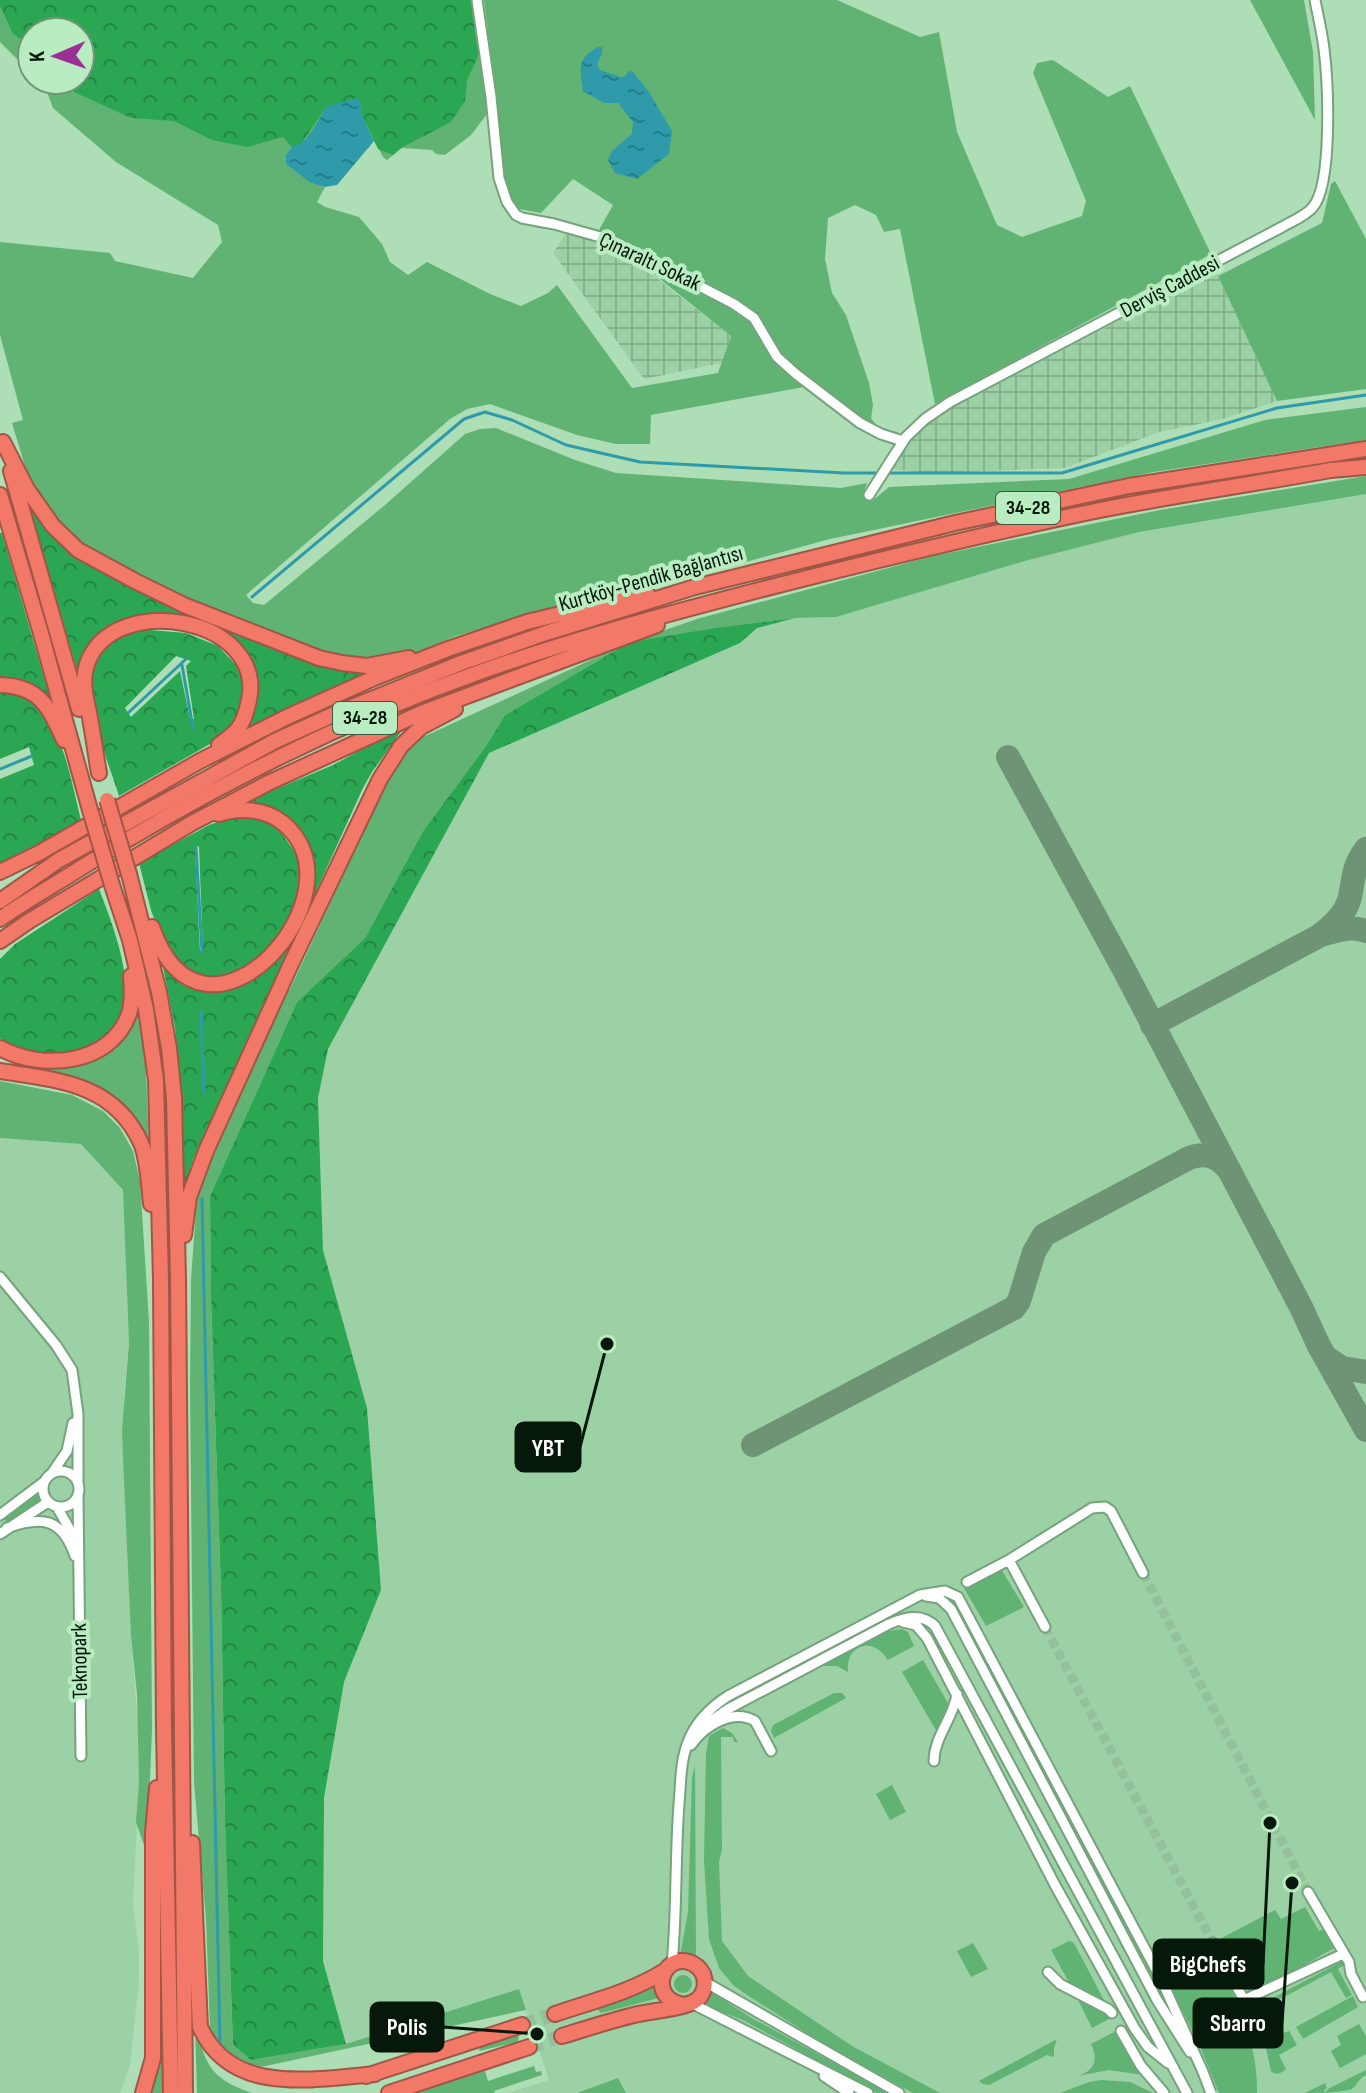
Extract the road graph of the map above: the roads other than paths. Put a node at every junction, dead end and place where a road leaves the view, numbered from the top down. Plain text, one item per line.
1 (477, 0) edge
2 (1315, 0) edge
3 (1, 437) edge
4 (903, 441) junction
5 (1366, 449) edge
6 (1366, 467) edge
7 (0, 495) edge
8 (869, 495) dead end
9 (695, 587) junction
10 (762, 590) junction
11 (448, 649) junction
12 (500, 684) junction
13 (0, 685) edge
14 (200, 761) junction
15 (99, 773) junction
16 (82, 776) junction
17 (192, 823) junction
18 (39, 853) junction
19 (0, 872) edge
20 (129, 874) junction
21 (0, 880) edge
22 (0, 901) edge
23 (0, 919) edge
24 (29, 921) junction
25 (130, 940) junction
26 (0, 941) edge
27 (0, 948) edge
28 (0, 1048) edge
29 (0, 1071) edge
30 (0, 1277) edge
31 (178, 1279) junction
32 (161, 1280) junction
33 (76, 1391) junction
34 (49, 1477) junction
35 (78, 1489) junction
36 (52, 1505) junction
37 (0, 1515) edge
38 (4, 1531) edge
39 (1009, 1560) junction
40 (78, 1566) junction
41 (1143, 1573) tunnel mouth
42 (967, 1582) dead end
43 (920, 1595) junction
44 (896, 1621) junction
45 (1045, 1627) tunnel mouth
46 (965, 1635) junction
47 (980, 1635) junction
48 (957, 1694) junction
49 (182, 1718) junction
50 (164, 1728) junction
51 (771, 1751) dead end
52 (81, 1756) dead end
53 (683, 1758) junction
54 (934, 1761) dead end
55 (1308, 1892) tunnel mouth
56 (1213, 1943) tunnel mouth
57 (1343, 1954) junction
58 (669, 1967) junction
59 (1048, 1972) dead end
60 (705, 1982) junction
61 (1363, 1997) dead end
62 (688, 2004) junction
63 (1112, 2013) dead end
64 (555, 2014) tunnel mouth
65 (522, 2025) tunnel mouth
66 (1121, 2031) dead end
67 (562, 2036) tunnel mouth
68 (529, 2047) tunnel mouth
69 (791, 2055) junction
70 (1173, 2067) junction
71 (1203, 2072) junction
72 (375, 2074) junction
73 (237, 2084) dead end
74 (267, 2092) edge
75 (143, 2093) edge
76 (171, 2093) edge
77 (185, 2093) edge
78 (316, 2093) edge
79 (389, 2093) edge
80 (849, 2093) edge
81 (868, 2093) edge
82 (899, 2093) edge
83 (1164, 2093) edge
84 (1187, 2093) edge
85 (1211, 2093) edge

1 - 4 street, Çınaraltı Sokak
2 - 4 street, Derviş Caddesi
3 - 11 highway
3 - 15 highway
4 - 8 street, Derviş Caddesi
5 - 9 highway, Kurtköy-Pendik Bağlantısı / 34-28
6 - 10 highway, Kurtköy-Pendik Bağlantısı / 34-28
7 - 16 highway
9 - 11 highway
9 - 22 highway, Kurtköy-Pendik Bağlantısı / 34-28
10 - 12 highway
10 - 23 highway, Kurtköy-Pendik Bağlantısı / 34-28
11 - 14 highway
12 - 17 highway
12 - 31 highway
13 - 16 highway
14 - 15 highway
14 - 18 highway
15 - 20 highway, bridge
16 - 25 highway, bridge
17 - 20 highway
17 - 24 highway
18 - 19 highway
18 - 21 highway
20 - 31 highway
24 - 26 highway
24 - 27 highway
25 - 28 highway
25 - 32 highway
29 - 32 highway
30 - 33 street, Teknopark
31 - 49 highway
32 - 50 highway
33 - 34 street, Teknopark
33 - 35 street, Teknopark
34 - 35 street
34 - 36 street
34 - 37 street, Teknopark
35 - 36 street
35 - 40 street, Teknopark
36 - 38 street, Teknopark
36 - 40 street, Teknopark
38 - 40 street, Teknopark
39 - 41 street
39 - 42 street
39 - 45 street
40 - 52 street, Teknopark
43 - 46 street
43 - 47 street
43 - 53 street
44 - 48 street
44 - 53 street
44 - 70 street
46 - 47 street
46 - 71 street
47 - 71 street
48 - 54 street
48 - 70 street
49 - 73 highway
49 - 77 highway
50 - 75 highway
50 - 76 highway
51 - 53 street
53 - 58 street
55 - 57 street
56 - 57 street
57 - 61 street
58 - 60 highway
58 - 62 highway
58 - 64 highway
59 - 63 street
60 - 62 highway
60 - 82 street
62 - 67 highway
62 - 69 street
65 - 72 highway
66 - 83 street
68 - 79 highway
69 - 80 street
69 - 81 street
70 - 84 street
71 - 85 street, bridge
72 - 74 highway
72 - 78 highway

